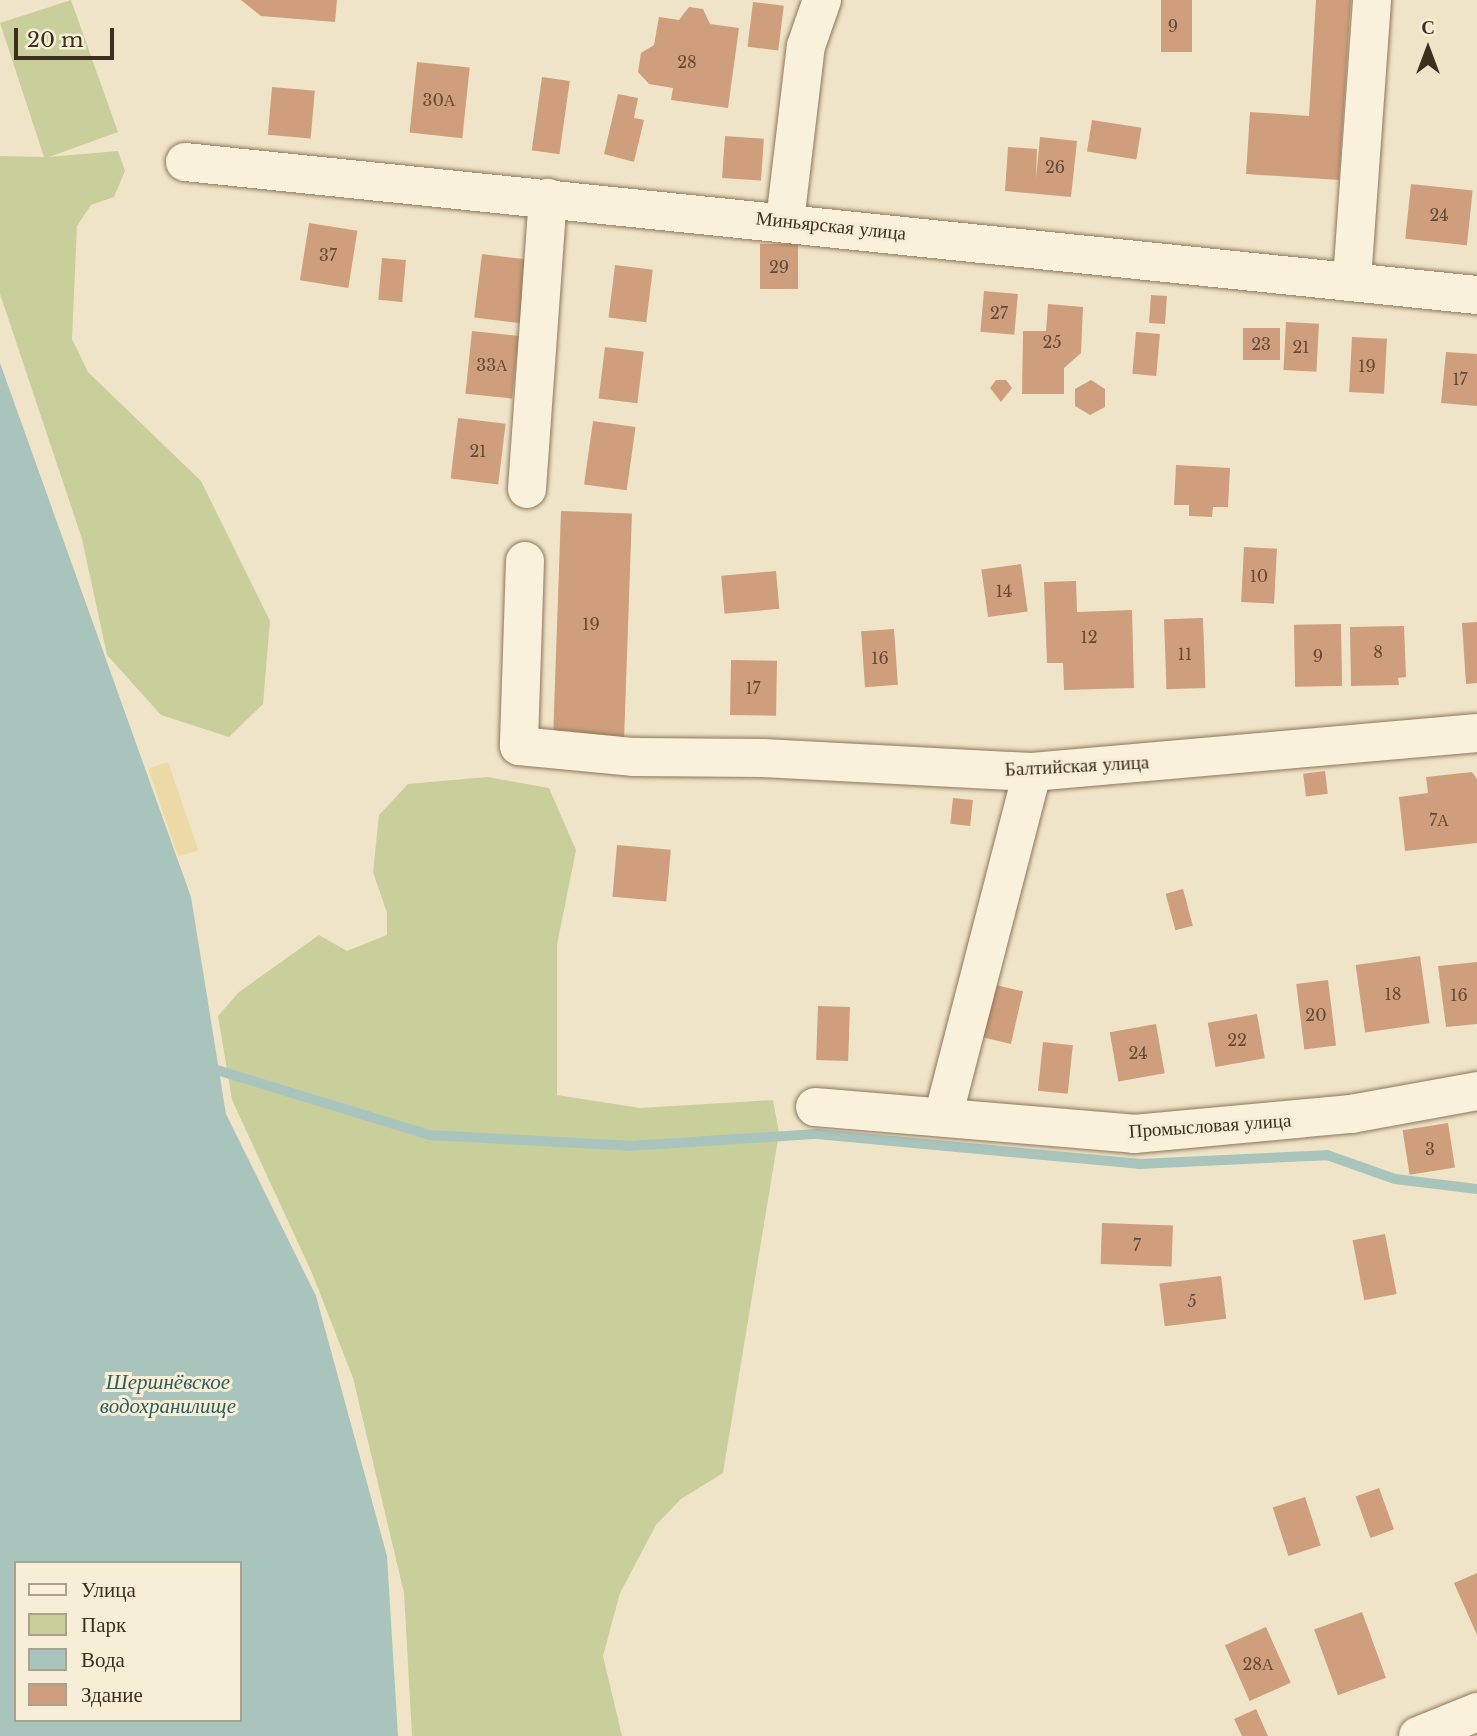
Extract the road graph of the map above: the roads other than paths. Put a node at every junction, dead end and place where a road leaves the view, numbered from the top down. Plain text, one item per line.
1 (822, 0) edge
2 (1372, 0) edge
3 (185, 162) dead end
4 (548, 198) junction
5 (786, 221) junction
6 (1352, 280) junction
7 (1477, 295) edge
8 (527, 489) dead end
9 (525, 561) dead end
10 (1477, 733) edge
11 (1032, 772) junction
12 (1477, 1090) edge
13 (815, 1107) dead end
14 (943, 1117) junction
15 (1477, 1712) edge
16 (1418, 1736) edge

1 - 5 street
2 - 6 street
3 - 4 street, Миньярская улица
4 - 5 street, Миньярская улица
4 - 8 street
5 - 6 street, Миньярская улица
6 - 7 street, Миньярская улица
9 - 11 street, Балтийская улица
10 - 11 street, Балтийская улица
11 - 14 street
12 - 14 street, Промысловая улица
13 - 14 street, Промысловая улица
15 - 16 street

